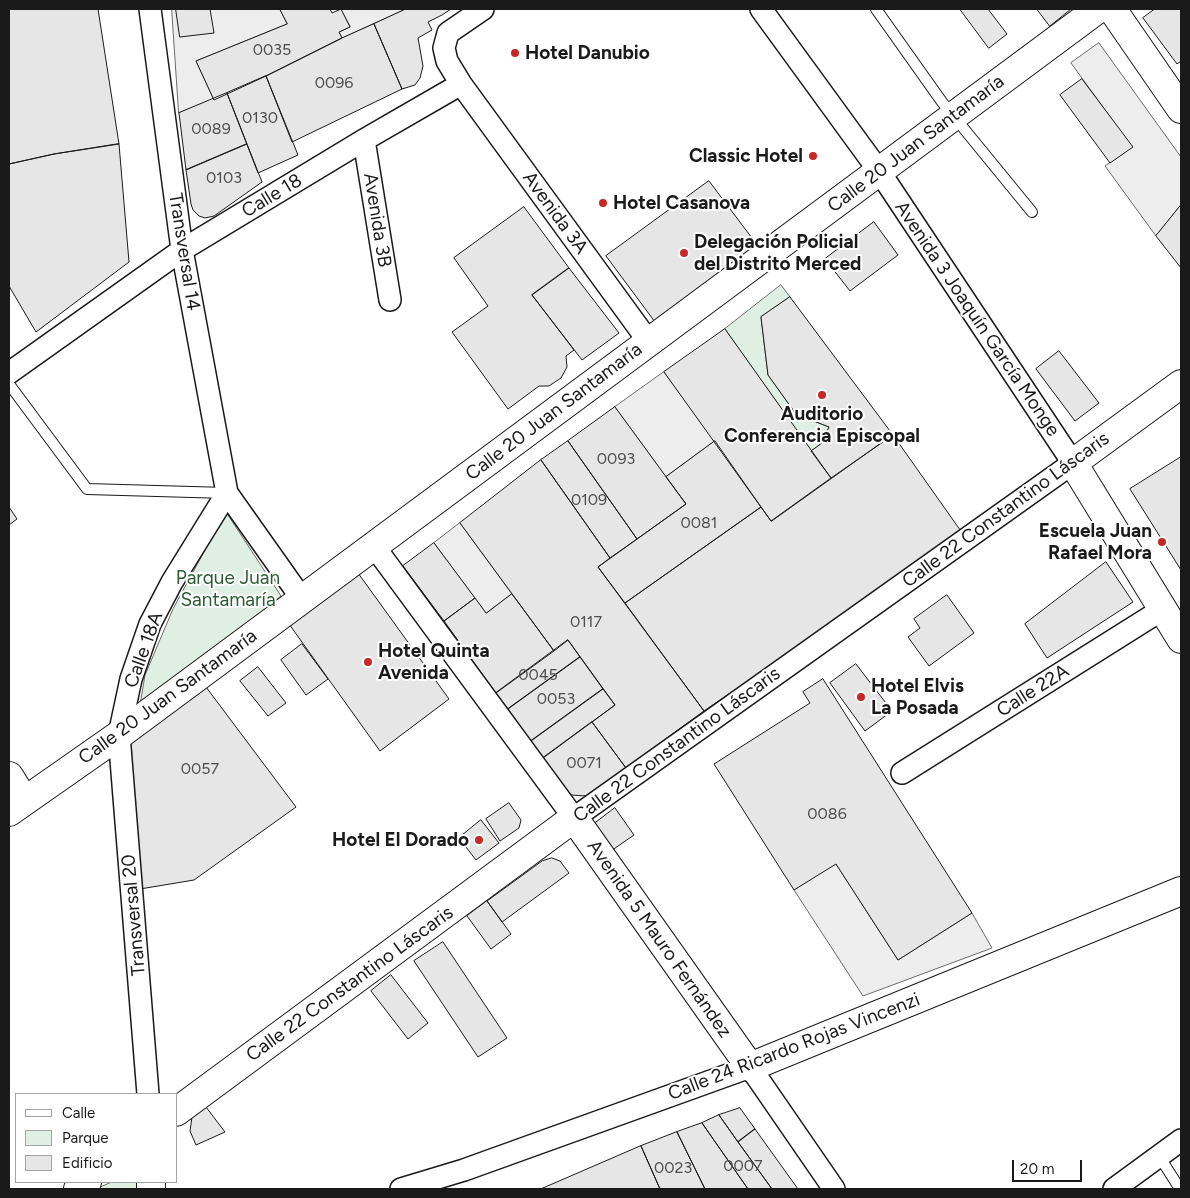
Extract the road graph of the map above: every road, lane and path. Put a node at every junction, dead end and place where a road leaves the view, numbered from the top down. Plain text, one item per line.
1 (150, 9) edge
2 (483, 9) edge
3 (761, 9) edge
4 (876, 9) edge
5 (1098, 9) edge
6 (1112, 9) edge
7 (461, 84) junction
8 (1181, 109) edge
9 (954, 116) junction
10 (364, 140) junction
11 (879, 171) junction
12 (1032, 212) dead end
13 (182, 250) junction
14 (390, 300) dead end
15 (649, 342) junction
16 (9, 373) edge
17 (9, 384) edge
18 (1181, 384) edge
19 (1072, 463) junction
20 (228, 493) junction
21 (374, 546) junction
22 (302, 599) junction
23 (1163, 609) junction
24 (1181, 639) edge
25 (119, 735) junction
26 (902, 773) dead end
27 (9, 776) edge
28 (16, 806) edge
29 (574, 818) junction
30 (1181, 892) edge
31 (750, 1068) junction
32 (148, 1093) edge
33 (178, 1111) edge
34 (1181, 1140) edge
35 (1159, 1156) junction
36 (401, 1189) edge
37 (834, 1189) edge
38 (1114, 1189) edge
39 (1180, 1189) edge

1 - 13 street, Transversal 14
2 - 7 street
3 - 11 street, Avenida 3 Joaquín García Monge
4 - 9 lane
5 - 9 main road, Calle 20 Juan Santamaría
6 - 8 main road
7 - 10 street, Calle 18
7 - 15 street, Avenida 3A
9 - 11 main road, Calle 20 Juan Santamaría
9 - 12 lane
10 - 13 street, Calle 18
10 - 14 street, Avenida 3B
11 - 15 main road, Calle 20 Juan Santamaría
11 - 19 street, Avenida 3 Joaquín García Monge
13 - 16 street, Calle 18
13 - 20 street, Transversal 14
15 - 21 main road, Calle 20 Juan Santamaría
17 - 20 lane
18 - 19 main road, Calle 22 Constantino Láscaris
19 - 23 main road, Avenida 3 Joaquín García Monge
19 - 29 street, Calle 22 Constantino Láscaris
20 - 22 street
20 - 25 street, Calle 18A
21 - 22 main road, Calle 20 Juan Santamaría
21 - 29 street, Avenida 5 Mauro Fernández
22 - 25 main road, Calle 20 Juan Santamaría
23 - 24 main road, Avenida 3 Joaquín García Monge
23 - 26 street, Calle 22A
25 - 28 main road, Calle 20 Juan Santamaría
25 - 32 street, Transversal 20
27 - 28 main road
29 - 31 main road, Avenida 5 Mauro Fernández
29 - 33 main road, Calle 22 Constantino Láscaris
30 - 31 main road, Calle 24 Ricardo Rojas Vincenzi
31 - 36 street, Calle 24 Ricardo Rojas Vincenzi
31 - 37 street, Avenida 5 Mauro Fernández
34 - 35 street
35 - 38 street
35 - 39 lane

